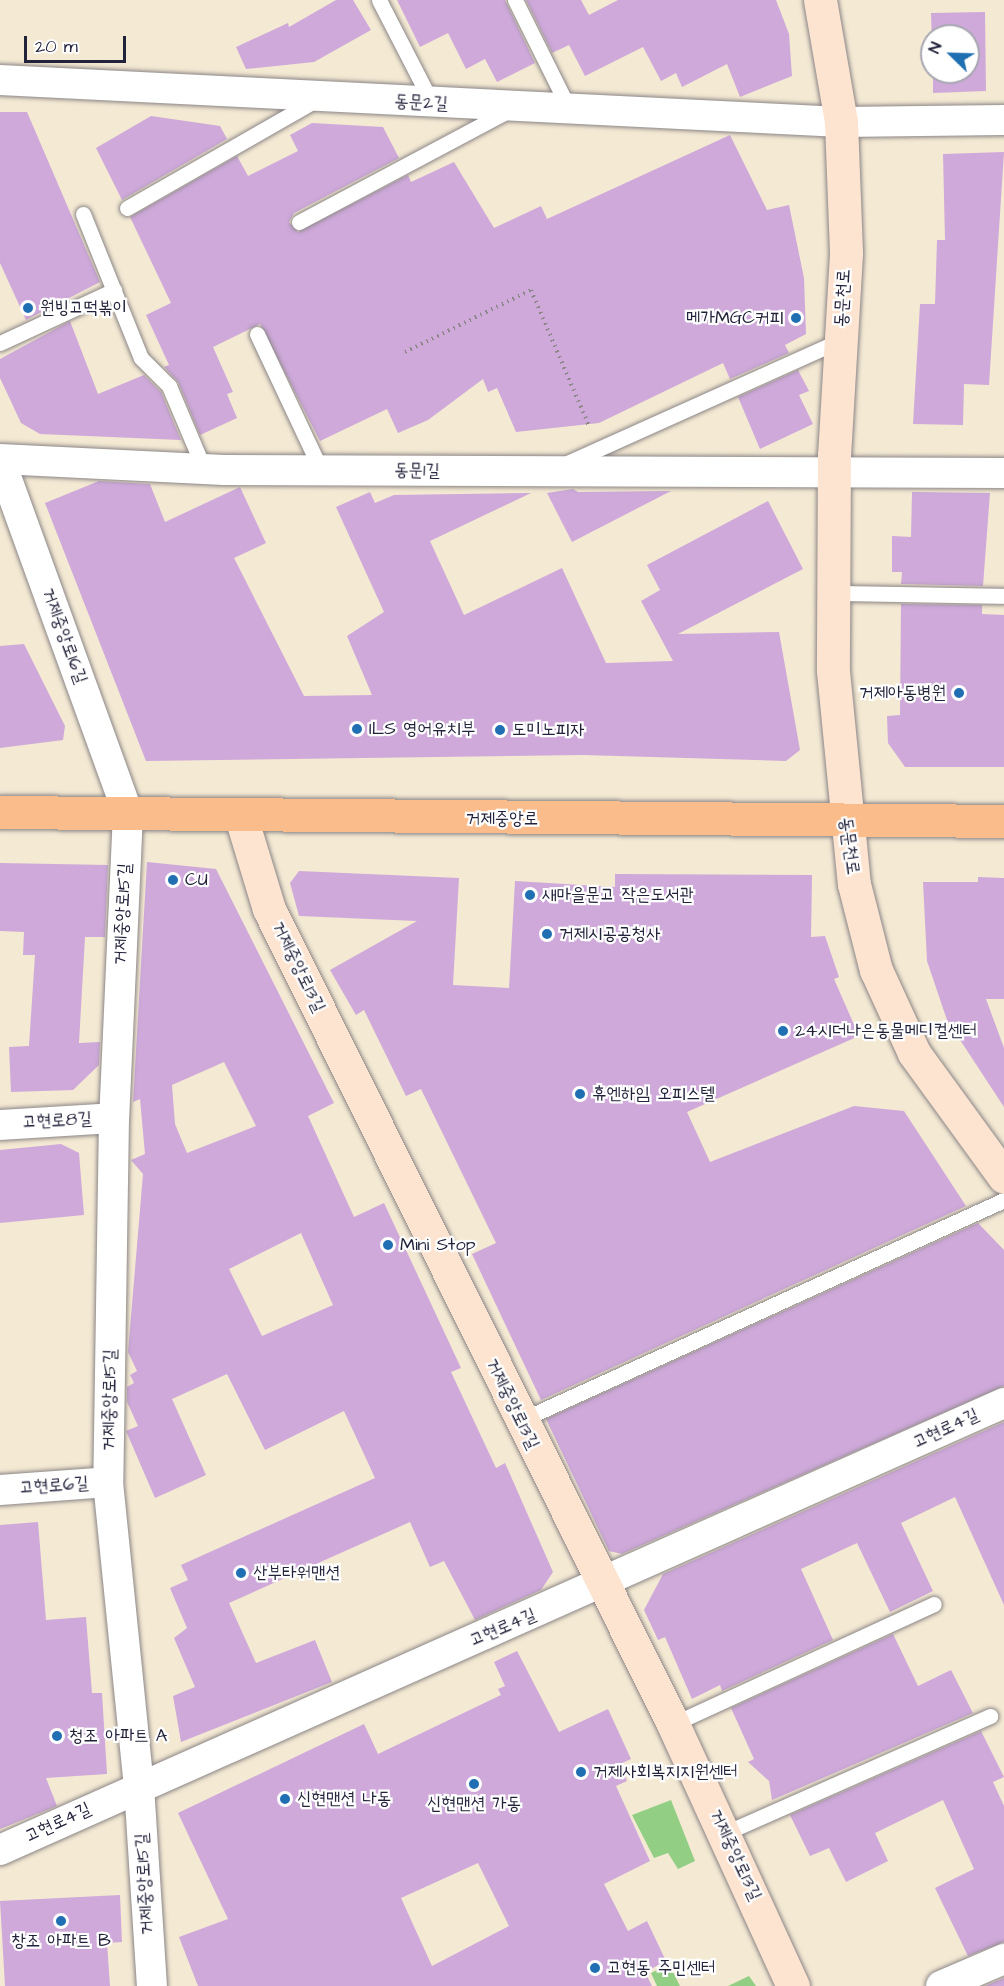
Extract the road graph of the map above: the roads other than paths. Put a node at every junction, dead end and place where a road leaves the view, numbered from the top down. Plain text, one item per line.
1 (379, 0) edge
2 (515, 0) edge
3 (820, 0) edge
4 (0, 80) edge
5 (319, 98) junction
6 (432, 103) junction
7 (515, 107) junction
8 (569, 109) junction
9 (1004, 120) edge
10 (841, 122) junction
11 (127, 208) dead end
12 (83, 214) dead end
13 (298, 222) dead end
14 (114, 290) junction
15 (257, 334) dead end
16 (841, 340) junction
17 (0, 343) edge
18 (0, 459) edge
19 (204, 468) junction
20 (321, 470) junction
21 (546, 473) junction
22 (1004, 473) edge
23 (834, 474) junction
24 (834, 593) junction
25 (1004, 597) edge
26 (0, 812) edge
27 (128, 813) junction
28 (241, 817) junction
29 (1004, 821) edge
30 (845, 822) junction
31 (114, 1118) junction
32 (0, 1125) edge
33 (1004, 1177) edge
34 (1004, 1200) edge
35 (1004, 1403) edge
36 (519, 1421) junction
37 (108, 1482) junction
38 (0, 1490) edge
39 (602, 1585) junction
40 (934, 1604) dead end
41 (990, 1716) dead end
42 (673, 1724) junction
43 (139, 1786) junction
44 (725, 1833) junction
45 (0, 1850) edge
46 (1004, 1959) edge
47 (152, 1986) edge
48 (792, 1986) edge
49 (941, 1986) edge

1 - 6 lane
2 - 8 lane
3 - 10 street, 동문천로
4 - 5 street, 동문2길
5 - 6 street, 동문2길
5 - 11 lane
6 - 7 street, 동문2길
7 - 8 street, 동문2길
7 - 13 lane
8 - 10 street, 동문2길
9 - 10 street
10 - 16 street, 동문천로
12 - 14 lane
14 - 17 lane
14 - 19 lane
15 - 20 lane
16 - 21 lane
16 - 23 street, 동문천로
18 - 19 street, 동문1길
18 - 27 street, 거제중앙로16길
19 - 20 street, 동문1길
20 - 21 street, 동문1길
21 - 23 street, 동문1길
22 - 23 street
23 - 24 street, 동문천로
24 - 25 lane
24 - 30 street, 동문천로
26 - 27 main road, 거제중앙로
27 - 28 main road, 거제중앙로
27 - 31 street, 거제중앙로15길
28 - 30 main road, 거제중앙로
28 - 36 street, 거제중앙로13길
29 - 30 main road, 거제중앙로
30 - 33 street, 동문천로
31 - 32 street, 고현로8길
31 - 37 street, 거제중앙로15길
34 - 36 lane
35 - 39 street, 고현로4길
36 - 39 street, 거제중앙로13길
37 - 38 street, 고현로6길
37 - 43 street, 거제중앙로15길
39 - 42 street, 거제중앙로13길
39 - 43 street, 고현로4길
40 - 42 lane
41 - 44 lane
42 - 44 street, 거제중앙로13길
43 - 45 street, 고현로4길
43 - 47 street, 거제중앙로15길
44 - 48 street, 거제중앙로13길
46 - 49 street

